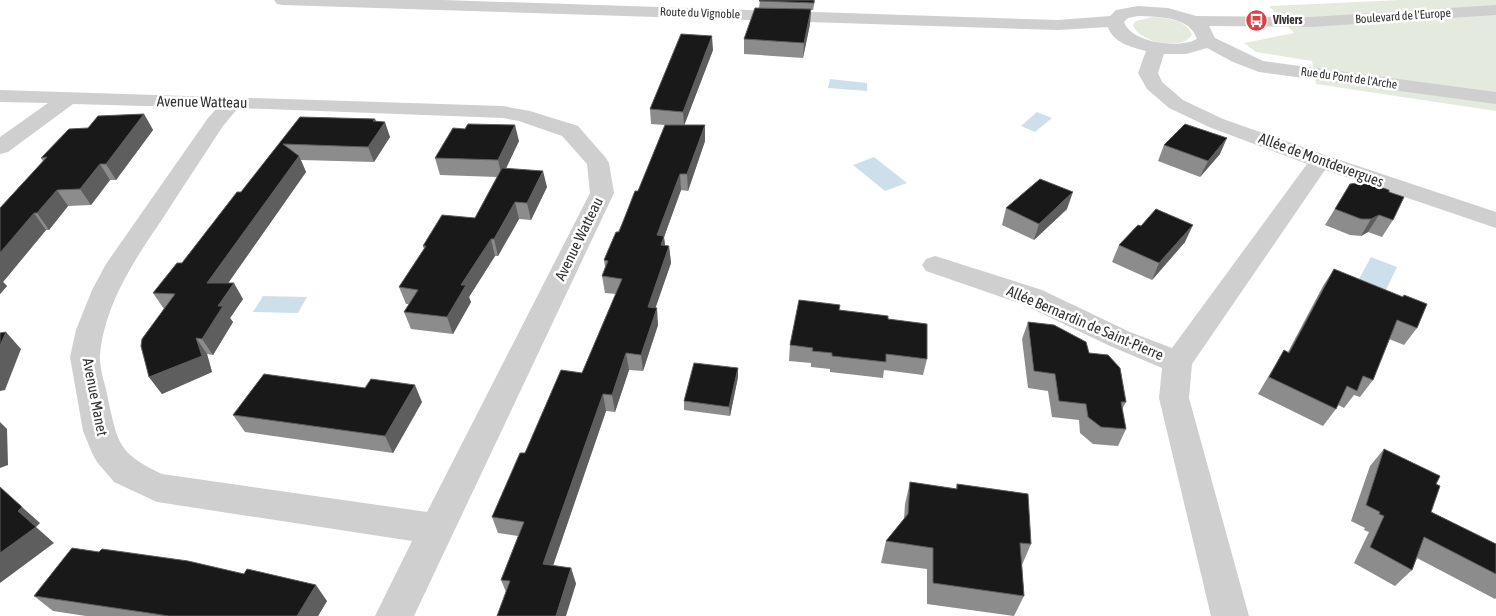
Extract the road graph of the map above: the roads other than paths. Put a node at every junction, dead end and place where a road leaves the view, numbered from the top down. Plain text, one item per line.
1 (283, 0) edge
2 (1152, 0) edge
3 (1138, 5) edge
4 (1496, 10) edge
5 (1170, 13) junction
6 (1115, 21) junction
7 (1192, 21) junction
8 (1310, 22) junction
9 (1058, 25) junction
10 (1129, 39) junction
11 (1206, 39) junction
12 (1156, 48) junction
13 (1154, 84) junction
14 (0, 96) edge
15 (67, 98) junction
16 (1496, 98) edge
17 (233, 102) junction
18 (0, 147) edge
19 (1320, 161) junction
20 (1496, 204) edge
21 (1496, 220) edge
22 (935, 265) dead end
23 (1177, 362) junction
24 (435, 529) junction
25 (394, 616) edge
26 (1230, 616) edge

1 - 9 street, Route du Vignoble
2 - 5 street
3 - 5 street
3 - 6 street
4 - 8 street, Boulevard de l'Europe
5 - 7 street
6 - 9 street, Route du Vignoble
6 - 10 street
7 - 8 street, Boulevard de l'Europe
7 - 11 street
8 - 11 street, Boulevard de l'Europe
9 - 10 street, Route du Vignoble
10 - 12 street, Route du Vignoble
11 - 12 street, Boulevard de l'Europe
11 - 16 street, Rue du Pont de l'Arche
12 - 13 street
13 - 19 street, Allée de Montdevergues
13 - 20 street, Allée de Montdevergues
14 - 15 street, Avenue Watteau
15 - 17 street, Avenue Watteau
15 - 18 street
17 - 24 street, Avenue Manet
17 - 24 street, Avenue Watteau
19 - 21 street, Allée de Montdevergues
19 - 23 street, Allée Bernardin de Saint-Pierre
22 - 23 street, Allée Bernardin de Saint-Pierre
23 - 26 street, Allée Bernardin de Saint-Pierre
24 - 25 street, Avenue Watteau

